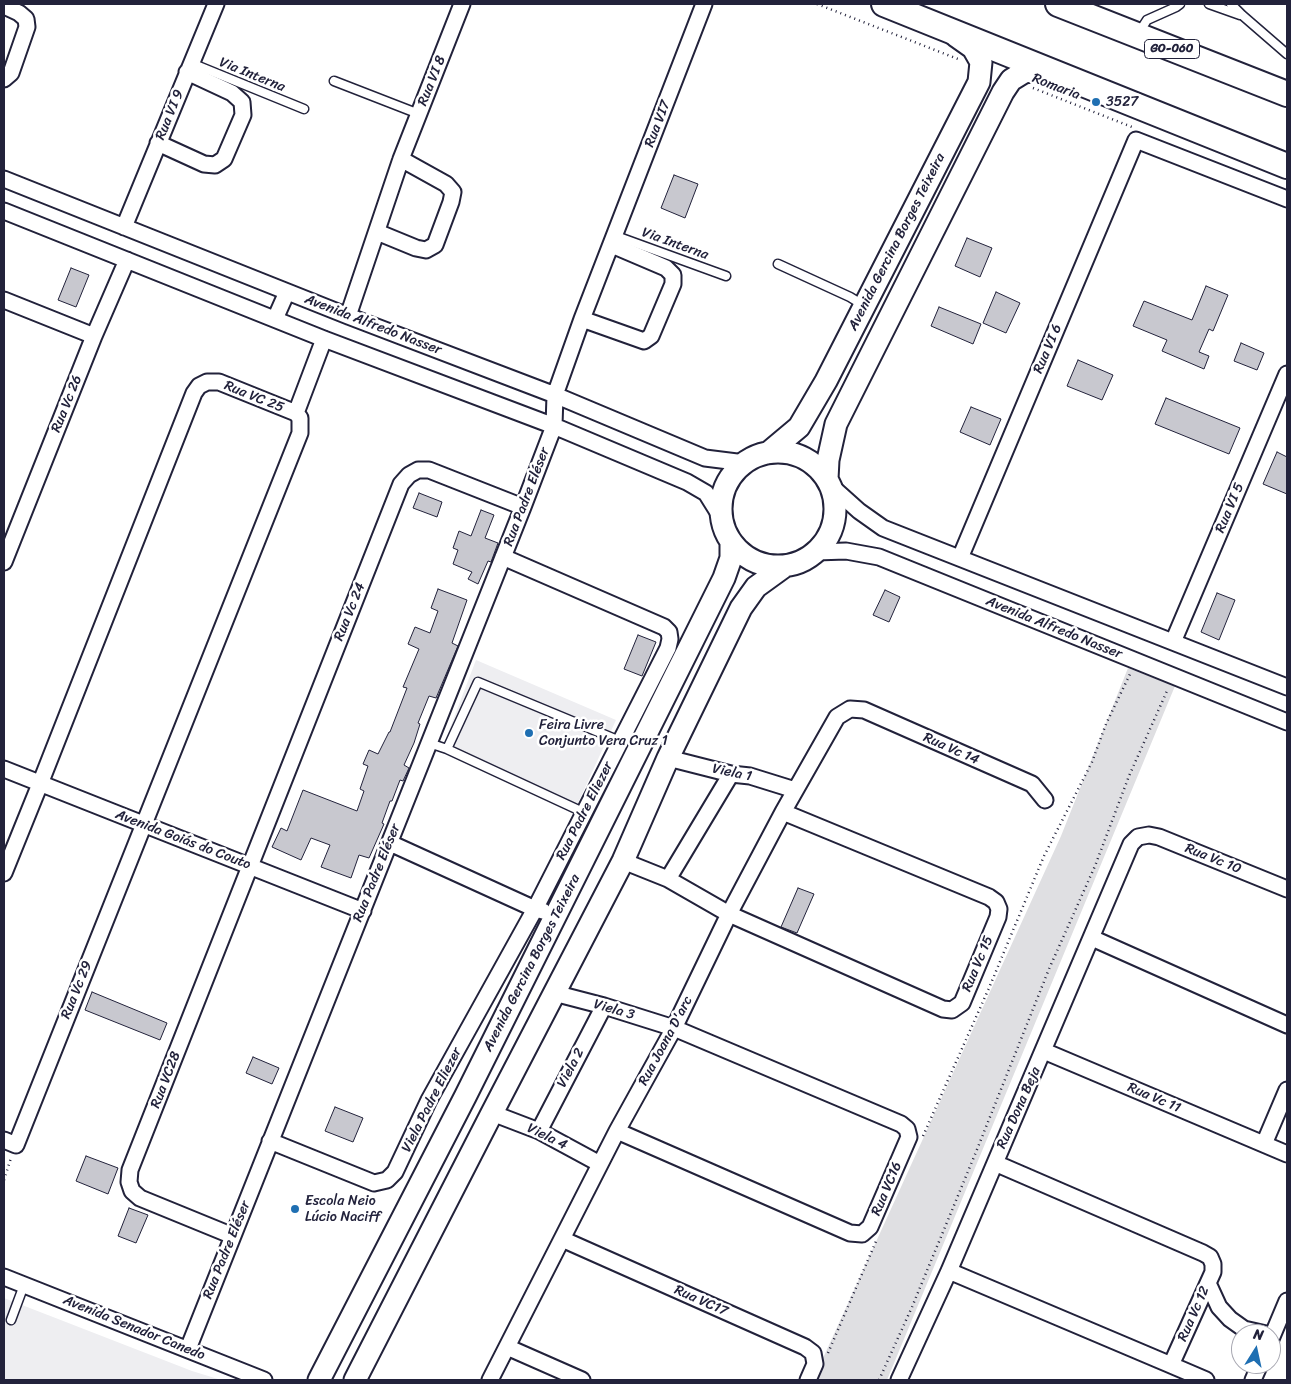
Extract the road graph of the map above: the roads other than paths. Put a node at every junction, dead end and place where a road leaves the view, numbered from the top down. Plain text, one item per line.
1 (216, 4) edge
2 (462, 4) edge
3 (704, 4) edge
4 (884, 4) edge
5 (1058, 4) edge
6 (1180, 4) edge
7 (1209, 4) edge
8 (1231, 4) edge
9 (4, 6) edge
10 (1242, 15) junction
11 (946, 29) junction
12 (1137, 35) junction
13 (1287, 54) edge
14 (189, 68) junction
15 (1046, 69) junction
16 (4, 79) edge
17 (334, 81) dead end
18 (1287, 94) edge
19 (304, 109) dead end
20 (419, 114) junction
21 (158, 143) junction
22 (401, 159) junction
23 (1287, 166) edge
24 (4, 179) edge
25 (1287, 199) edge
26 (4, 211) edge
27 (124, 227) junction
28 (377, 232) junction
29 (614, 240) junction
30 (127, 260) junction
31 (778, 264) dead end
32 (726, 276) dead end
33 (287, 292) junction
34 (4, 300) edge
35 (864, 306) junction
36 (348, 316) junction
37 (275, 319) junction
38 (582, 319) junction
39 (94, 336) junction
40 (324, 339) junction
41 (1287, 374) edge
42 (555, 395) junction
43 (296, 413) junction
44 (554, 426) junction
45 (768, 453) junction
46 (745, 463) junction
47 (828, 482) junction
48 (523, 507) junction
49 (722, 517) junction
50 (731, 541) junction
51 (816, 552) junction
52 (503, 558) junction
53 (960, 558) junction
54 (4, 562) edge
55 (785, 566) junction
56 (1173, 642) junction
57 (1287, 687) edge
58 (850, 709) joint
59 (1287, 722) edge
60 (620, 741) junction
61 (429, 743) junction
62 (447, 750) junction
63 (668, 758) junction
64 (4, 770) edge
65 (731, 774) junction
66 (40, 784) junction
67 (795, 790) junction
68 (1045, 800) dead end
69 (783, 812) junction
70 (585, 813) junction
71 (143, 824) junction
72 (1138, 837) joint
73 (390, 843) junction
74 (623, 862) junction
75 (249, 866) junction
76 (4, 873) edge
77 (668, 879) junction
78 (1287, 889) edge
79 (535, 909) junction
80 (362, 911) junction
81 (556, 914) junction
82 (729, 914) junction
83 (1092, 938) junction
84 (554, 993) junction
85 (604, 1006) junction
86 (1287, 1025) edge
87 (674, 1028) junction
88 (1044, 1051) junction
89 (1287, 1090) edge
90 (465, 1097) junction
91 (492, 1113) junction
92 (539, 1131) junction
93 (617, 1131) junction
94 (444, 1135) junction
95 (270, 1141) junction
96 (10, 1143) edge
97 (1264, 1144) junction
98 (475, 1147) junction
99 (1287, 1154) edge
100 (995, 1163) junction
101 (600, 1164) junction
102 (233, 1236) junction
103 (562, 1239) junction
104 (949, 1271) junction
105 (4, 1277) edge
106 (1208, 1283) junction
107 (24, 1285) junction
108 (1287, 1301) edge
109 (11, 1320) dead end
110 (1237, 1324) edge
111 (1276, 1324) edge
112 (507, 1347) junction
113 (188, 1349) junction
114 (1171, 1365) junction
115 (264, 1380) edge
116 (319, 1380) edge
117 (355, 1380) edge
118 (490, 1380) edge
119 (582, 1380) edge
120 (808, 1380) edge
121 (899, 1380) edge
122 (1206, 1380) edge

1 - 14 street, Rua VI 9
2 - 20 street, Rua VI 8
3 - 29 street, Rua VI7
4 - 11 main road
5 - 12 main road, GO-060 / GO-060
6 - 12 lane
7 - 10 lane
8 - 10 lane
9 - 16 street
10 - 13 lane
11 - 15 main road
11 - 35 main road, Avenida Gercina Borges Teixeira
12 - 18 main road, GO-060 / GO-060
14 - 19 lane, Via Interna
14 - 21 street, Rua VI 9
14 - 21 street
15 - 23 main road
15 - 47 main road, Avenida Gercina Borges Teixeira
17 - 20 lane
20 - 22 street, Rua VI 8
21 - 27 street, Rua VI 9
22 - 28 street, Rua VI 8
22 - 28 street
24 - 27 street, Avenida Alfredo Nasser
25 - 53 street, Rua VI 6
26 - 30 street
27 - 33 street, Avenida Alfredo Nasser
28 - 36 street, Rua VI 8
29 - 32 lane, Via Interna
29 - 38 street, Rua VI7
29 - 38 street
30 - 37 street
30 - 39 street, Rua Vc 26
31 - 35 lane
33 - 36 street, Avenida Alfredo Nasser
33 - 37 street
34 - 39 street
35 - 45 main road, Avenida Gercina Borges Teixeira
36 - 42 street, Avenida Alfredo Nasser
37 - 40 street
38 - 42 street, Rua VI7
39 - 54 street, Rua Vc 26
40 - 43 street
40 - 44 street
41 - 56 street, Rua VI 5
42 - 44 street, Rua Padre Eléser
42 - 46 street, Avenida Alfredo Nasser
43 - 66 street, Rua VC 25
43 - 71 street, Rua VC 25
44 - 48 street, Rua Padre Eléser
44 - 49 street
45 - 46 main road
45 - 47 main road
46 - 49 main road
47 - 51 main road
47 - 53 street
48 - 52 street, Rua Padre Eléser
48 - 75 street, Rua Vc 24
49 - 50 main road
50 - 55 main road
50 - 81 main road, Avenida Gercina Borges Teixeira
51 - 55 main road
51 - 59 street, Avenida Alfredo Nasser
52 - 60 street, Rua Padre Eliezer
52 - 61 street, Rua Padre Eléser
53 - 56 street
55 - 63 main road
56 - 57 street
58 - 67 street, Rua Joana D'arc
58 - 68 street, Rua Vc 14
60 - 62 lane
60 - 70 street, Rua Padre Eliezer
61 - 62 lane
61 - 73 street, Rua Padre Eléser
62 - 70 lane
63 - 65 street, Viela 1
63 - 74 main road
64 - 66 street, Avenida Goiás do Couto
65 - 67 street, Viela 1
65 - 77 street
66 - 71 street, Avenida Goiás do Couto
66 - 76 street
67 - 69 street, Rua Joana D'arc
69 - 82 street, Rua Joana D'arc
69 - 82 street, Rua Vc 15
70 - 79 street, Rua Padre Eliezer
71 - 75 street, Avenida Goiás do Couto
71 - 96 street, Rua Vc 29
72 - 78 street, Rua Vc 10
72 - 83 street, Rua Dona Beja
73 - 79 street
73 - 80 street, Rua Padre Eléser
74 - 77 street
74 - 84 main road
75 - 80 street, Avenida Goiás do Couto
75 - 102 street, Rua VC28
77 - 82 street
79 - 81 street
79 - 95 street, Viela Padre Eliezer
80 - 95 street, Rua Padre Eléser
81 - 90 main road, Avenida Gercina Borges Teixeira
82 - 87 street, Rua Joana D'arc
83 - 86 street
83 - 88 street, Rua Dona Beja
84 - 85 street, Viela 3
84 - 91 main road
85 - 87 street, Viela 3
85 - 92 street, Viela 2
87 - 93 street, Rua Joana D'arc
87 - 93 street, Rua VC16
88 - 97 street, Rua Vc 11
88 - 100 street, Rua Dona Beja
89 - 97 street
90 - 91 main road
90 - 94 main road, Avenida Gercina Borges Teixeira
91 - 92 street, Viela 4
91 - 98 main road
92 - 101 street, Viela 4
93 - 101 street, Rua Joana D'arc
94 - 98 main road
94 - 116 main road, Avenida Gercina Borges Teixeira
95 - 102 street, Rua Padre Eléser
97 - 99 street, Rua Vc 11
98 - 117 main road
100 - 104 street, Rua Dona Beja
100 - 106 street, Rua Vc 12
101 - 103 street, Rua Joana D'arc
102 - 113 street, Rua Padre Eléser
103 - 112 street, Rua Joana D'arc
103 - 120 street, Rua VC17
104 - 114 street
104 - 121 street, Rua Dona Beja
105 - 107 street, Avenida Senador Canedo
106 - 110 street
106 - 114 street, Rua Vc 12
107 - 109 lane
107 - 113 street, Avenida Senador Canedo
108 - 111 street
112 - 118 street, Rua Joana D'arc
112 - 119 street
113 - 115 street, Avenida Senador Canedo
114 - 122 street

